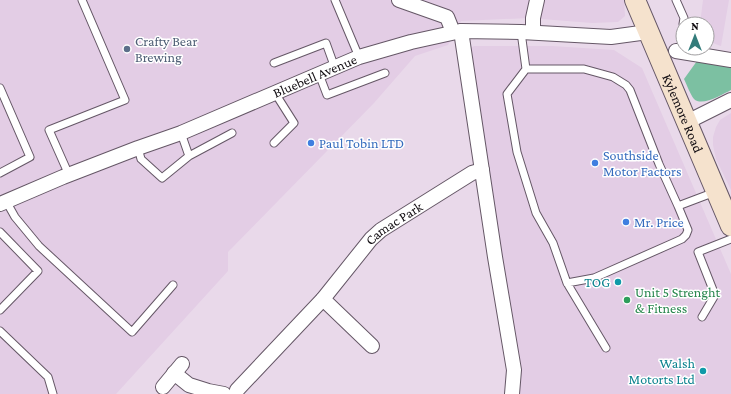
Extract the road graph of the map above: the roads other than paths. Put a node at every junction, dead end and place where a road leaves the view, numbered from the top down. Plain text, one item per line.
1 (82, 0) edge
2 (335, 0) edge
3 (399, 0) edge
4 (537, 0) edge
5 (635, 0) edge
6 (676, 0) edge
7 (683, 16) edge
8 (457, 31) junction
9 (527, 32) junction
10 (648, 32) junction
11 (712, 56) edge
12 (359, 57) junction
13 (731, 60) edge
14 (274, 63) dead end
15 (335, 68) junction
16 (526, 69) junction
17 (385, 73) dead end
18 (319, 74) junction
19 (0, 88) edge
20 (275, 93) junction
21 (731, 100) edge
22 (687, 122) junction
23 (181, 133) junction
24 (232, 133) dead end
25 (274, 143) dead end
26 (138, 148) junction
27 (189, 156) junction
28 (482, 170) junction
29 (0, 173) edge
30 (69, 175) junction
31 (716, 191) junction
32 (2, 203) edge
33 (678, 206) junction
34 (731, 226) edge
35 (0, 232) edge
36 (731, 239) edge
37 (567, 283) junction
38 (173, 285) dead end
39 (323, 299) junction
40 (0, 310) edge
41 (702, 316) dead end
42 (0, 331) edge
43 (372, 346) dead end
44 (606, 348) dead end
45 (163, 387) dead end
46 (52, 394) edge
47 (224, 394) edge
48 (236, 394) edge
49 (512, 394) edge

1 - 30 lane
2 - 12 lane
3 - 8 street
4 - 9 street
5 - 10 main road, Kylemore Road
6 - 7 lane
8 - 9 street, Bluebell Avenue
8 - 12 street, Bluebell Avenue
8 - 28 street
9 - 10 street, Bluebell Avenue
9 - 16 lane
10 - 22 main road, Kylemore Road
11 - 13 street
12 - 15 street, Bluebell Avenue
14 - 15 lane
15 - 18 street, Bluebell Avenue
16 - 33 lane
16 - 37 lane
17 - 18 lane
18 - 20 street, Bluebell Avenue
19 - 29 lane
20 - 23 street, Bluebell Avenue
20 - 25 lane
21 - 22 street
22 - 31 main road, Kylemore Road
23 - 26 street, Bluebell Avenue
23 - 27 lane
24 - 27 lane
26 - 27 lane
26 - 30 street, Bluebell Avenue
28 - 39 street, Camac Park
28 - 49 street
30 - 32 street, Bluebell Avenue
31 - 33 lane
31 - 34 main road, Kylemore Road
32 - 38 lane
33 - 37 lane
35 - 40 lane
36 - 41 lane
37 - 44 lane
39 - 43 street
39 - 48 street, Camac Park
42 - 46 lane
45 - 47 street

